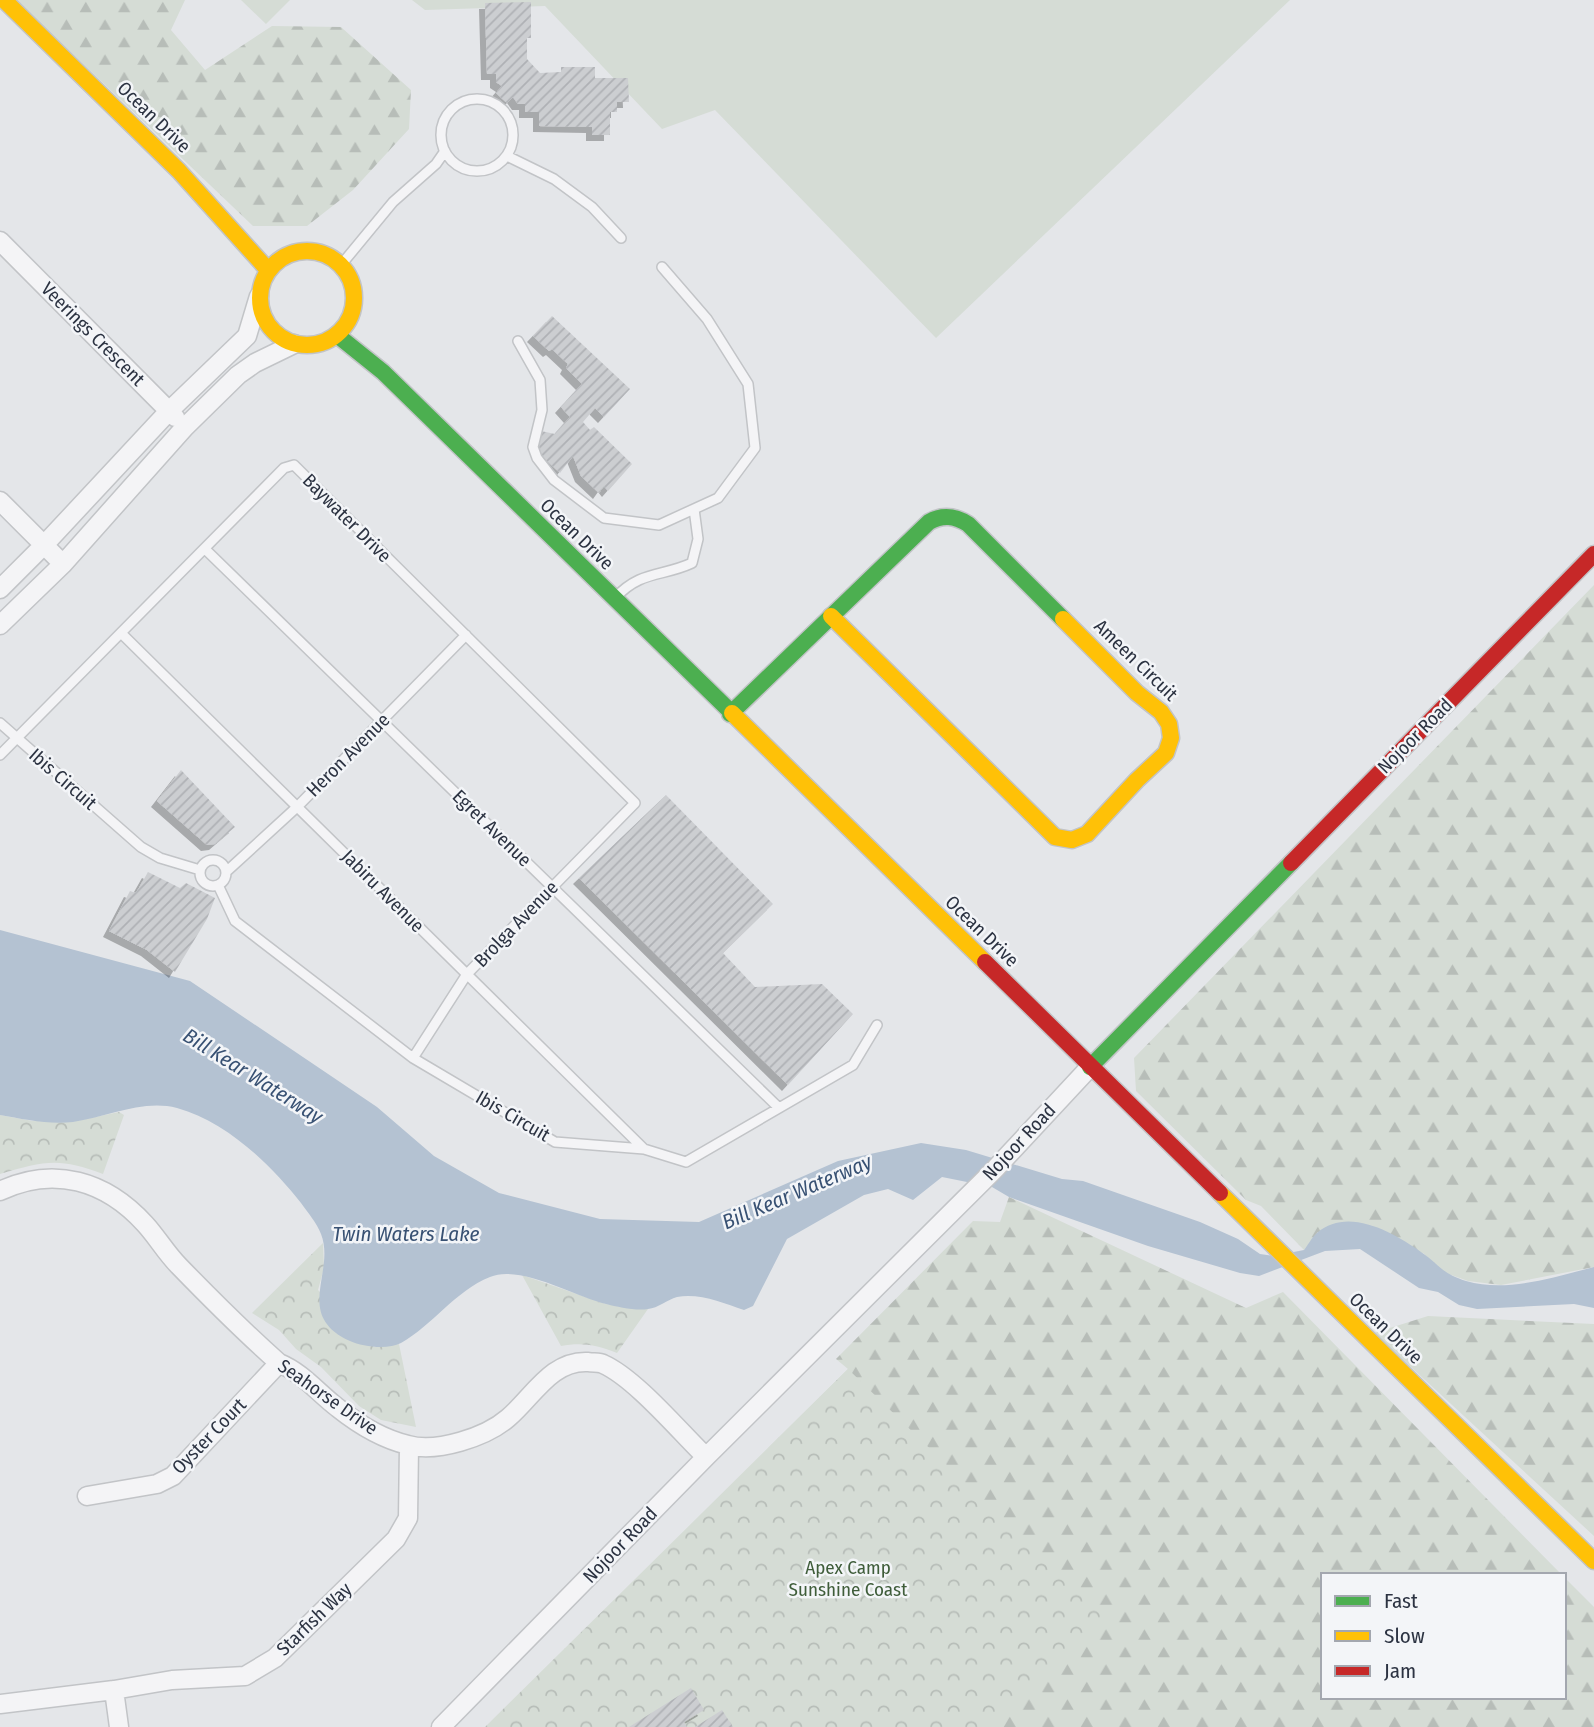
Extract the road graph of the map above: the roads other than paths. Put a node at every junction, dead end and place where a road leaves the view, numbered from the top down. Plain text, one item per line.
1 (4, 0) edge
2 (445, 151) junction
3 (507, 156) junction
4 (621, 238) dead end
5 (0, 241) edge
6 (341, 265) junction
7 (662, 267) dead end
8 (268, 270) junction
9 (259, 296) junction
10 (337, 335) junction
11 (518, 341) dead end
12 (294, 344) junction
13 (169, 411) junction
14 (185, 427) junction
15 (0, 501) edge
16 (694, 509) junction
17 (44, 545) junction
18 (205, 549) junction
19 (1594, 554) edge
20 (63, 564) junction
21 (0, 589) edge
22 (614, 599) junction
23 (831, 616) junction
24 (0, 625) edge
25 (121, 633) junction
26 (466, 635) junction
27 (730, 714) junction
28 (382, 721) junction
29 (0, 723) edge
30 (17, 739) junction
31 (0, 755) edge
32 (635, 803) joint
33 (297, 807) junction
34 (200, 870) junction
35 (226, 872) junction
36 (218, 886) junction
37 (553, 887) junction
38 (467, 974) junction
39 (877, 1025) dead end
40 (413, 1058) junction
41 (1090, 1067) junction
42 (778, 1107) junction
43 (644, 1149) junction
44 (0, 1191) edge
45 (279, 1363) junction
46 (409, 1446) junction
47 (706, 1457) junction
48 (87, 1496) dead end
49 (1594, 1561) edge
50 (114, 1690) junction
51 (0, 1704) edge
52 (119, 1727) edge
53 (441, 1727) edge

1 - 8 street, Ocean Drive
2 - 3 lane
2 - 3 lane
2 - 6 lane
3 - 4 lane
5 - 13 street, Veerings Crescent
6 - 8 street
6 - 10 street
7 - 16 lane
8 - 9 street
9 - 12 street
9 - 13 street
10 - 12 street
10 - 22 street, Ocean Drive
11 - 16 lane
12 - 14 street
13 - 14 street, Veerings Crescent
13 - 17 street
14 - 20 street
15 - 17 street
16 - 22 lane
17 - 20 street
17 - 21 street
18 - 25 lane, Baywater Drive
18 - 26 lane, Baywater Drive
18 - 28 lane, Egret Avenue
19 - 41 street, Nojoor Road
20 - 24 street
22 - 27 street, Ocean Drive
23 - 23 street, Ameen Circuit
23 - 27 street, Ameen Circuit
25 - 30 lane, Baywater Drive
25 - 33 lane, Jabiru Avenue
26 - 28 lane, Heron Avenue
26 - 32 lane, Baywater Drive
27 - 41 street, Ocean Drive
28 - 33 lane, Heron Avenue
28 - 37 lane, Egret Avenue
29 - 30 lane, Ibis Circuit
30 - 31 lane, Baywater Drive
30 - 34 lane, Ibis Circuit
32 - 37 lane, Brolga Avenue
33 - 35 lane, Heron Avenue
33 - 38 lane, Jabiru Avenue
34 - 35 lane
34 - 36 lane
35 - 36 lane
36 - 40 lane, Ibis Circuit
37 - 38 lane, Brolga Avenue
37 - 42 lane, Egret Avenue
38 - 40 lane, Brolga Avenue
38 - 43 lane, Jabiru Avenue
39 - 42 lane, Ibis Circuit
40 - 43 lane, Ibis Circuit
41 - 47 street, Nojoor Road
41 - 49 street, Ocean Drive
42 - 43 lane, Ibis Circuit
44 - 45 street, Seahorse Drive
45 - 46 street, Seahorse Drive
45 - 48 street, Oyster Court
46 - 47 street, Seahorse Drive
46 - 50 street, Starfish Way
47 - 53 street, Nojoor Road
50 - 51 street, Starfish Way
50 - 52 street

